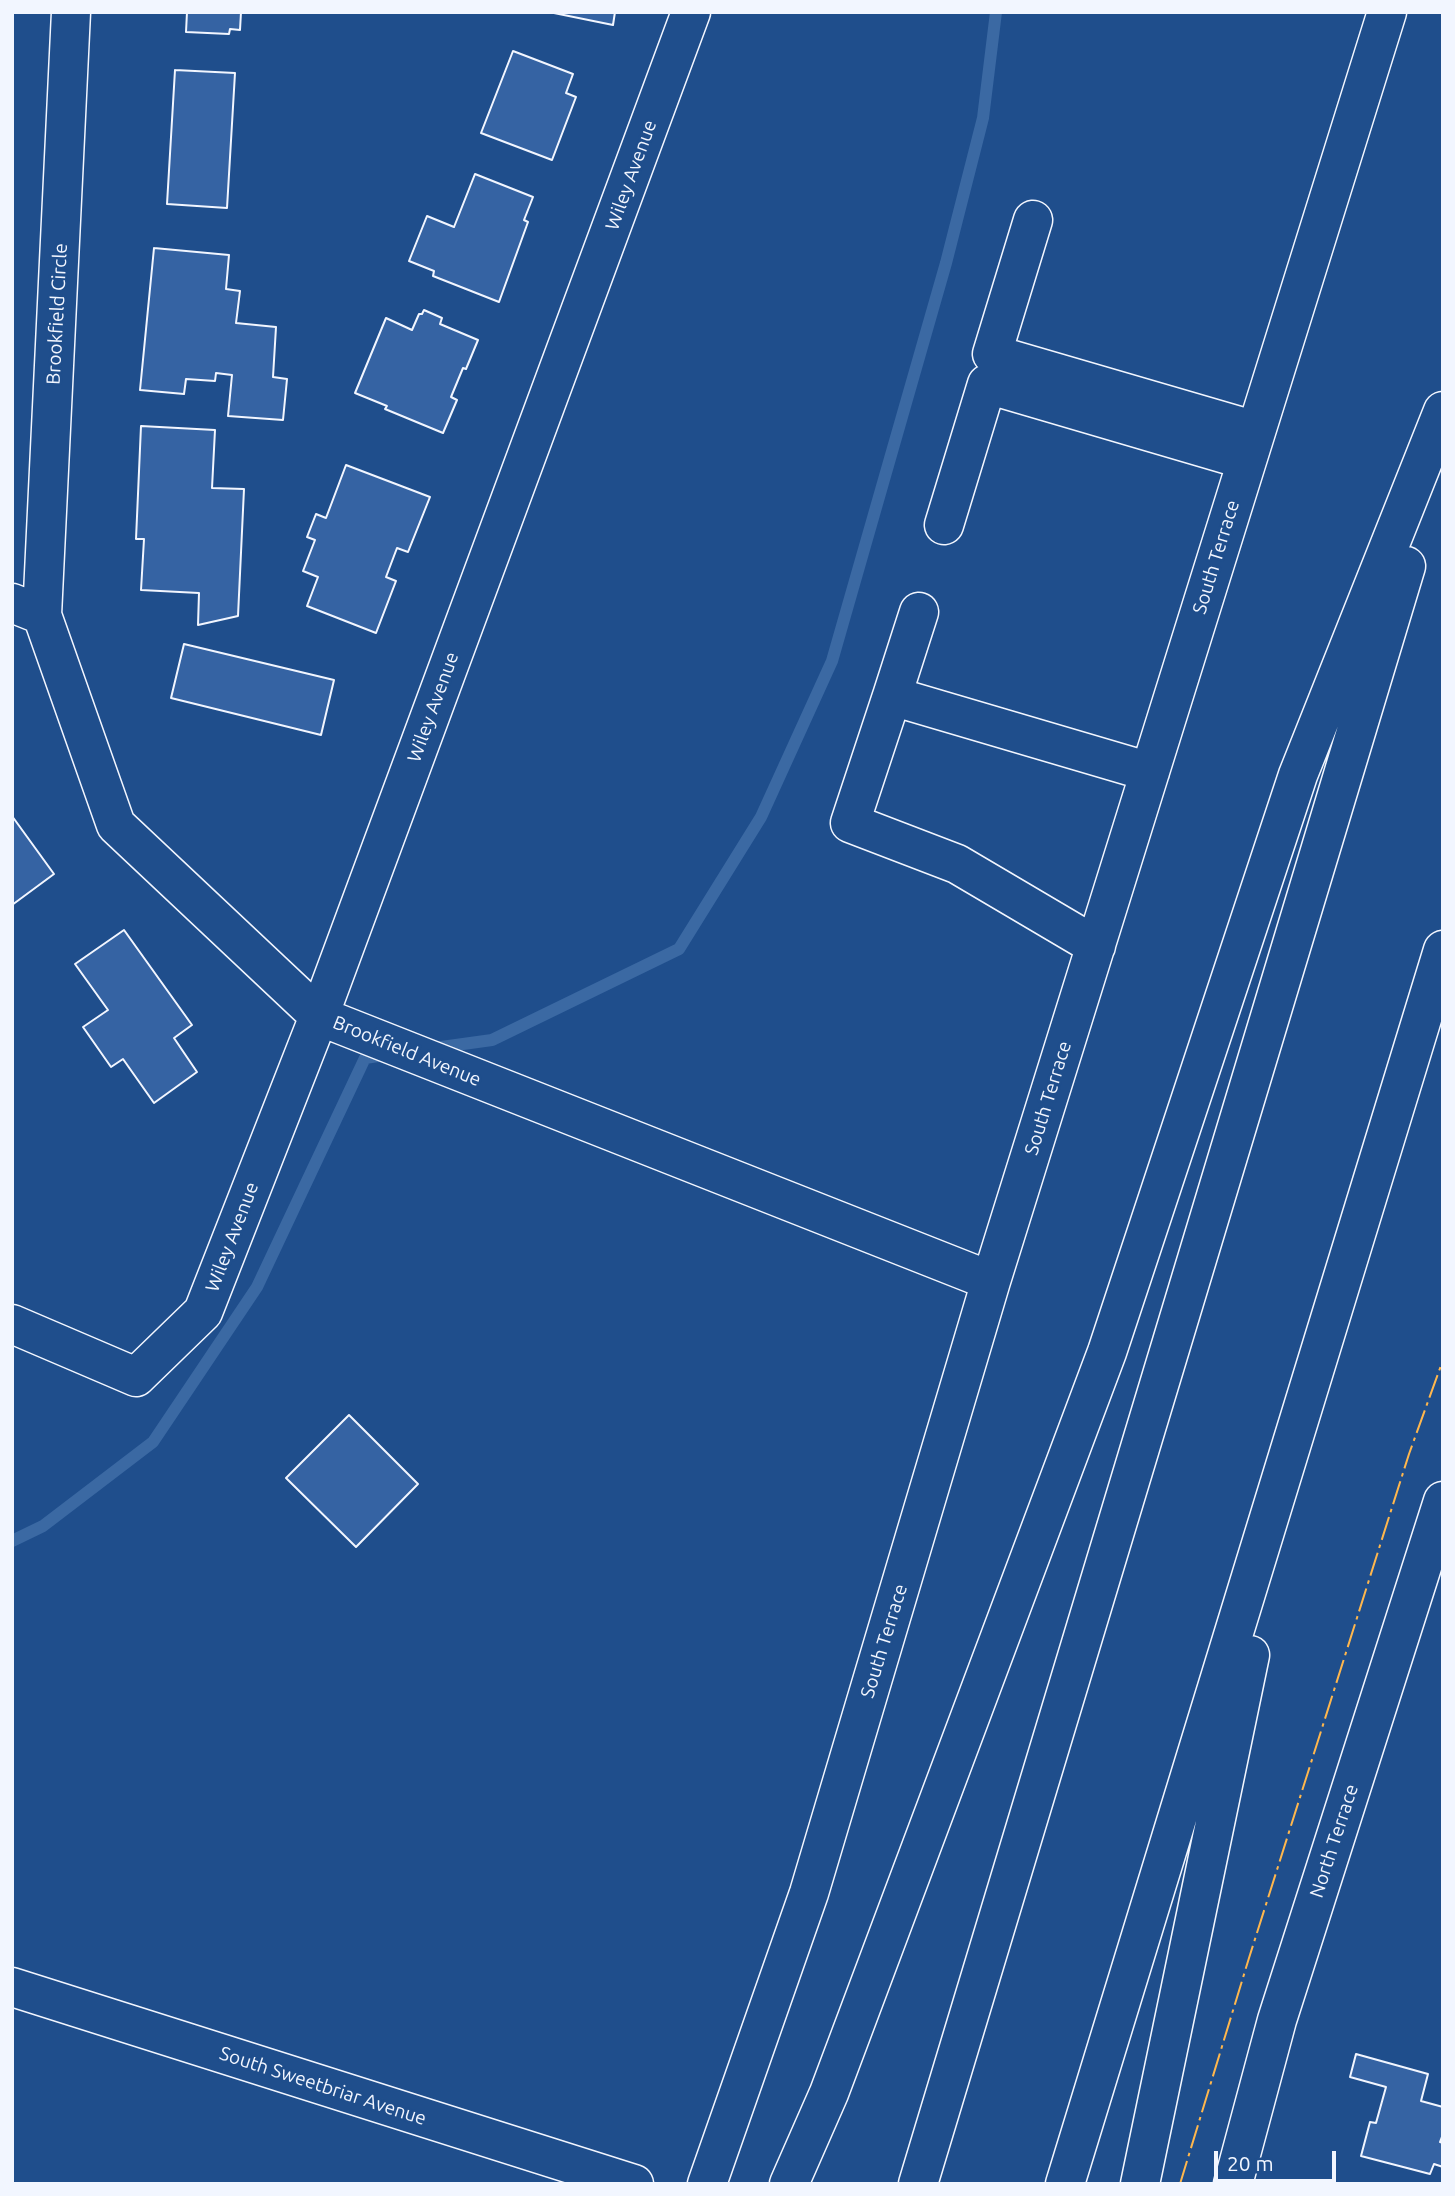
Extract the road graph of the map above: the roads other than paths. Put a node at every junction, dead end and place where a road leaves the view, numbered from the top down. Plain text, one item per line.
1 (71, 12) edge
2 (691, 12) edge
3 (1387, 12) edge
4 (1032, 220) dead end
5 (1443, 411) edge
6 (1443, 443) edge
7 (1251, 446) junction
8 (944, 525) dead end
9 (27, 609) edge
10 (919, 612) dead end
11 (892, 696) junction
12 (1150, 772) junction
13 (1096, 946) junction
14 (1443, 950) edge
15 (319, 1016) junction
16 (991, 1281) junction
17 (12, 1324) edge
18 (1300, 1416) junction
19 (1442, 1504) edge
20 (12, 1987) edge
21 (634, 2184) edge
22 (707, 2184) edge
23 (789, 2184) edge
24 (918, 2184) edge
25 (1065, 2184) edge
26 (1140, 2184) edge
27 (1233, 2184) edge

1 - 9 main road, Brookfield Circle
2 - 15 main road, Wiley Avenue
3 - 7 main road, South Terrace
4 - 7 main road
5 - 23 main road
6 - 24 main road
7 - 8 main road
7 - 12 main road, South Terrace
9 - 15 main road, Brookfield Avenue
10 - 11 main road
11 - 12 main road
11 - 13 main road
12 - 13 main road, South Terrace
13 - 16 main road, South Terrace
14 - 18 main road
15 - 16 main road, Brookfield Avenue
15 - 17 main road, Wiley Avenue
16 - 22 main road, South Terrace
18 - 25 main road
18 - 26 main road
19 - 27 main road, North Terrace
20 - 21 main road, South Sweetbriar Avenue

